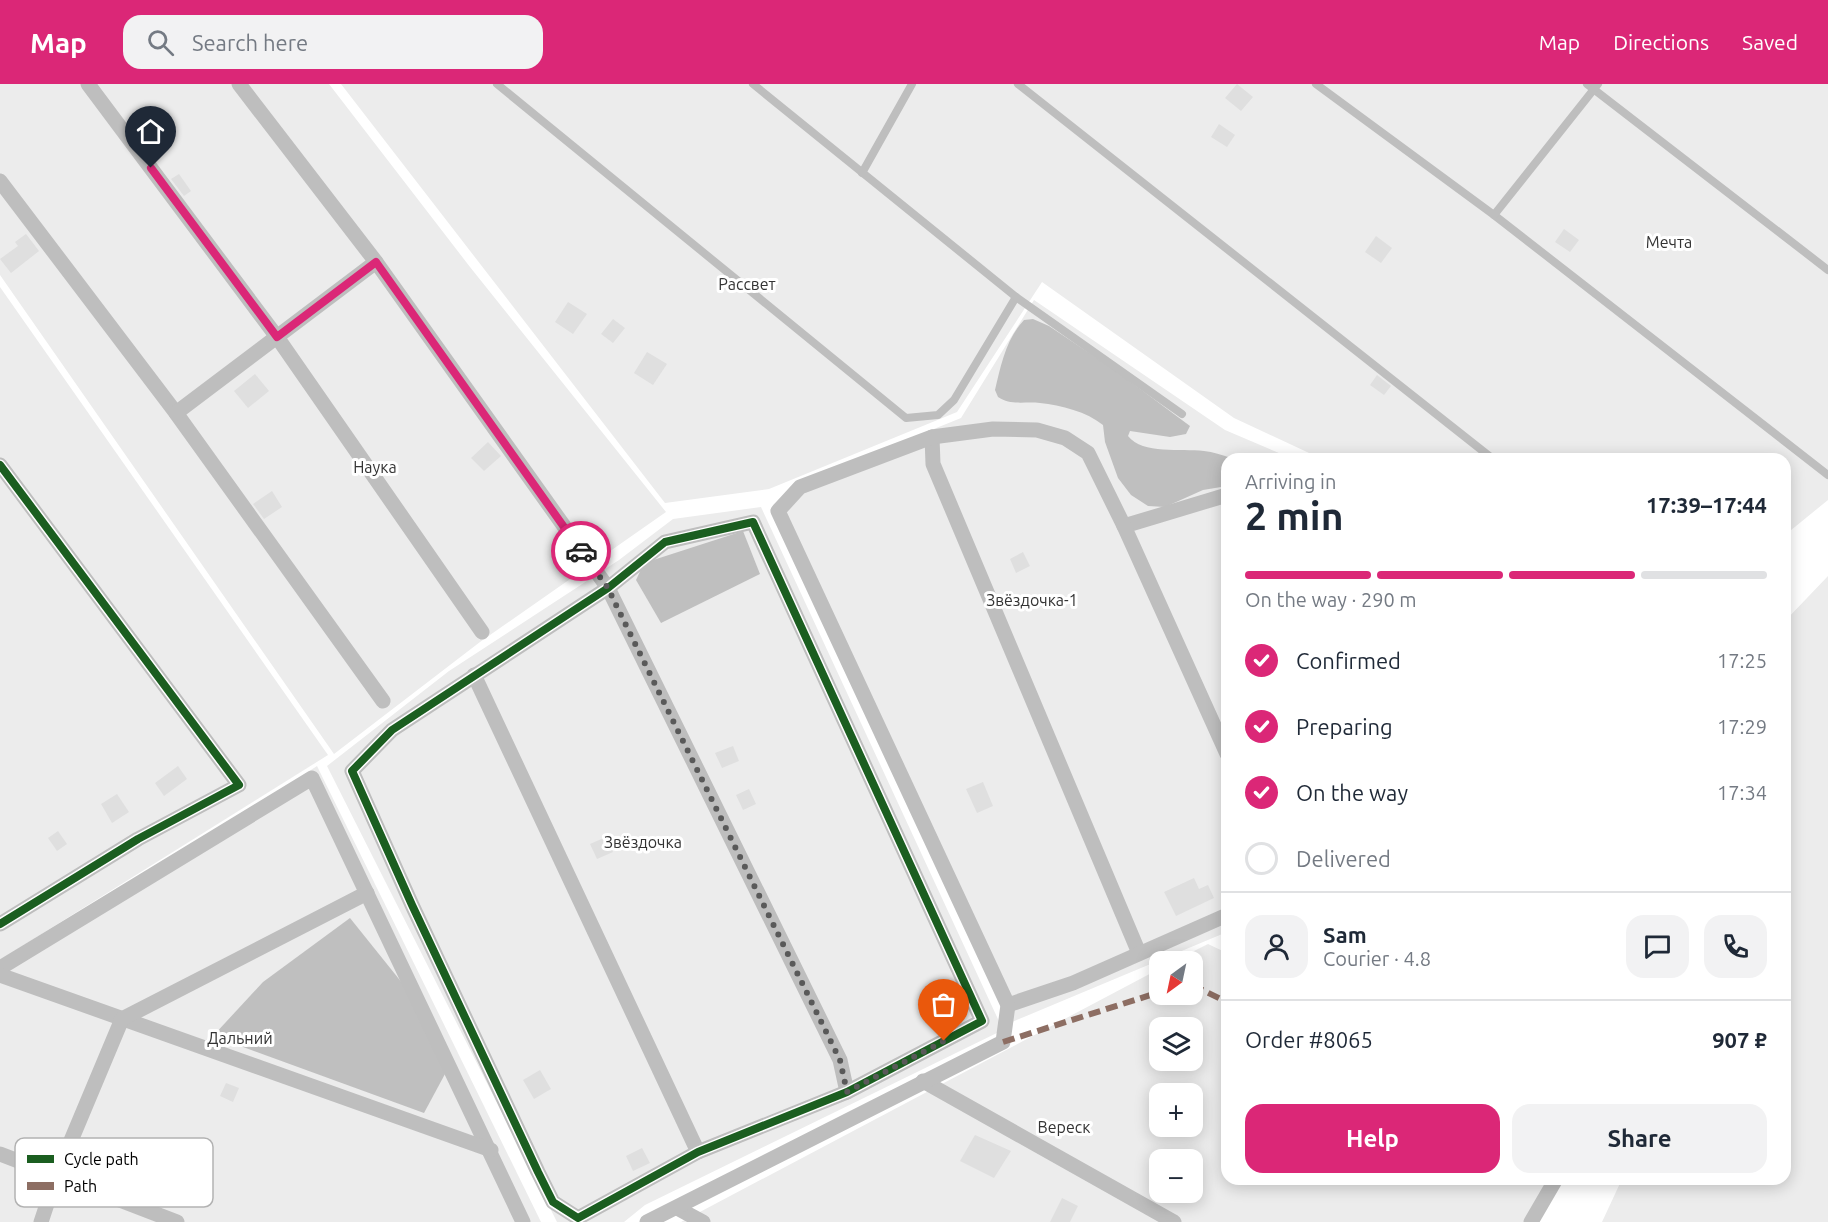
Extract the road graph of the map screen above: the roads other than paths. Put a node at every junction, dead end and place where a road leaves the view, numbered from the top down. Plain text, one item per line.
1 (88, 84) edge
2 (239, 84) edge
3 (497, 84) edge
4 (753, 84) edge
5 (912, 84) edge
6 (1018, 84) edge
7 (1316, 84) edge
8 (1593, 86) edge
9 (862, 173) junction
10 (0, 181) edge
11 (1494, 215) junction
12 (376, 262) junction
13 (1828, 270) edge
14 (1016, 297) junction
15 (277, 337) junction
16 (176, 413) junction
17 (1182, 414) dead end
18 (932, 437) junction
19 (1485, 453) edge
20 (0, 465) edge
21 (1828, 475) edge
22 (1221, 497) edge
23 (1124, 526) junction
24 (608, 588) junction
25 (482, 632) dead end
26 (474, 675) junction
27 (383, 701) dead end
28 (1221, 741) edge
29 (367, 893) junction
30 (1221, 918) edge
31 (1, 922) edge
32 (1139, 953) junction
33 (0, 968) edge
34 (0, 975) edge
35 (1008, 1005) junction
36 (122, 1019) junction
37 (923, 1081) junction
38 (847, 1092) junction
39 (72, 1138) edge
40 (491, 1150) junction
41 (698, 1152) junction
42 (0, 1154) edge
43 (15, 1159) edge
44 (1553, 1185) edge
45 (46, 1207) edge
46 (140, 1207) edge
47 (677, 1208) junction
48 (41, 1222) edge
49 (177, 1222) edge
50 (523, 1222) edge
51 (647, 1222) edge
52 (703, 1222) edge
53 (1174, 1222) edge
54 (1531, 1222) edge

1 - 15 street
2 - 12 street
3 - 14 lane
4 - 9 lane
5 - 9 lane
6 - 19 lane
7 - 11 lane
8 - 11 lane
8 - 13 lane
9 - 14 lane
10 - 16 street
11 - 21 lane
12 - 15 street
12 - 24 street
14 - 17 lane
15 - 16 street
15 - 25 street
16 - 27 street
18 - 23 street
18 - 32 street
18 - 35 street
20 - 31 street
22 - 23 street
23 - 28 street
24 - 26 street
24 - 38 street
24 - 38 street
26 - 41 street
26 - 41 street
29 - 33 street
29 - 36 street
29 - 40 street
30 - 32 street
32 - 35 street
34 - 36 street
35 - 37 street
36 - 39 street
36 - 40 street
37 - 47 street
37 - 53 street
38 - 41 street
40 - 50 street
42 - 43 street
44 - 54 street
45 - 48 street
46 - 49 street
47 - 51 street
47 - 52 street

